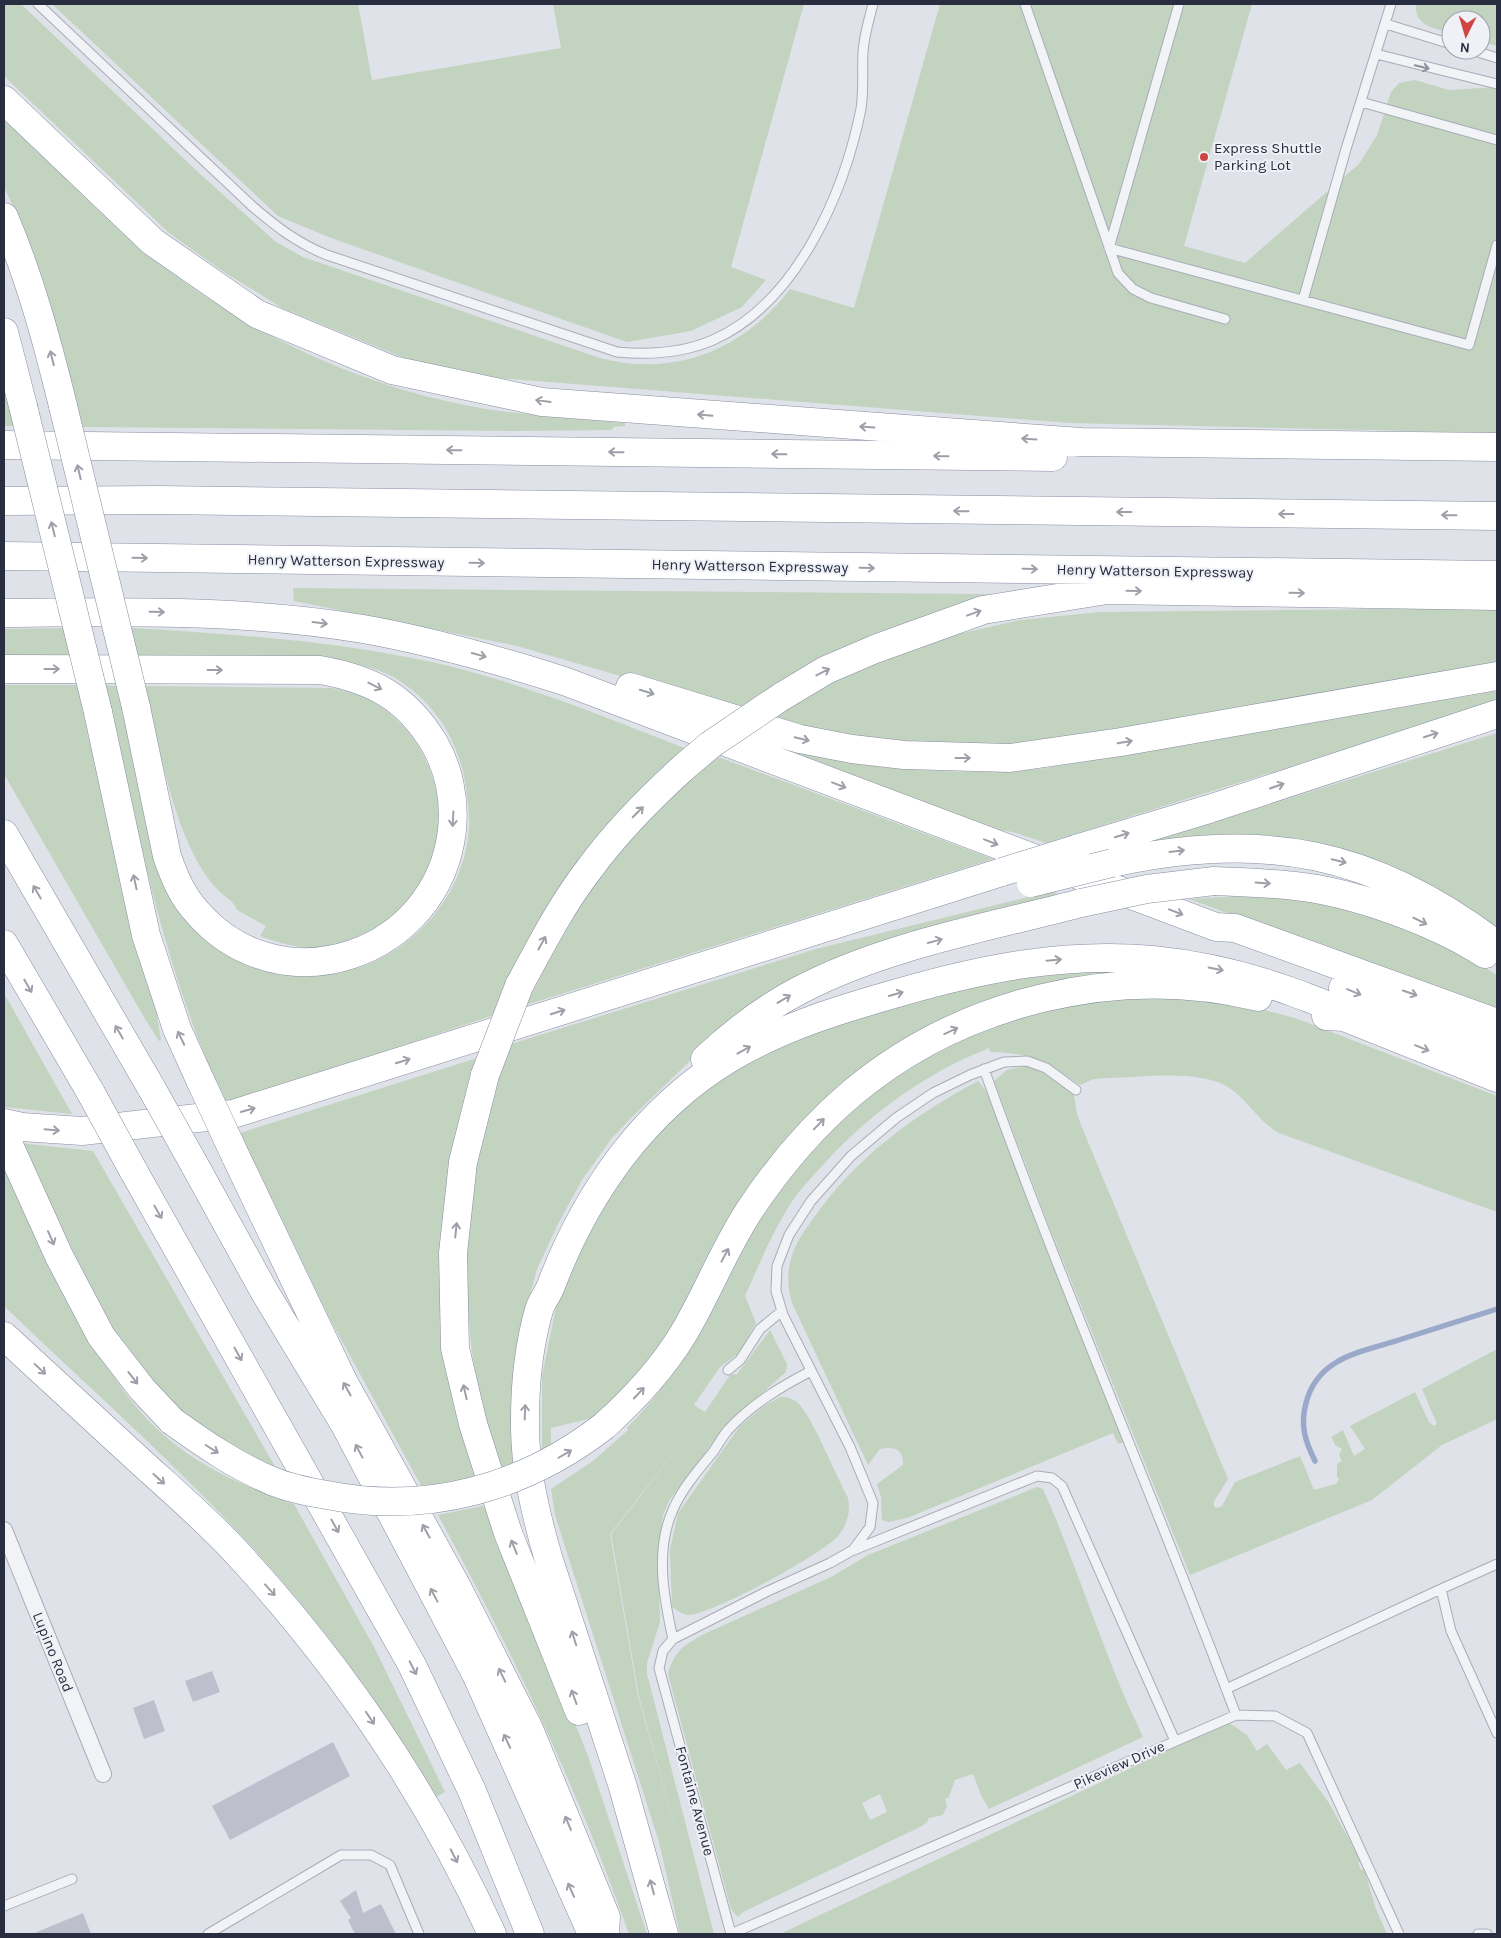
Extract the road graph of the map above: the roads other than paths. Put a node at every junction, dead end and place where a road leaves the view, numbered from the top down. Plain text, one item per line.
1 (38, 4) edge
2 (873, 4) edge
3 (1025, 4) edge
4 (1179, 4) edge
5 (1391, 4) edge
6 (1386, 24) junction
7 (1441, 41) edge
8 (1376, 54) junction
9 (1497, 84) edge
10 (4, 100) edge
11 (1361, 102) junction
12 (1497, 140) edge
13 (4, 216) edge
14 (1497, 245) edge
15 (1109, 248) junction
16 (1303, 300) junction
17 (1225, 319) dead end
18 (4, 332) edge
19 (4, 445) edge
20 (1497, 447) edge
21 (1497, 462) edge
22 (4, 500) edge
23 (1497, 516) edge
24 (4, 556) edge
25 (1497, 575) edge
26 (1497, 596) edge
27 (4, 613) edge
28 (4, 669) edge
29 (1497, 676) edge
30 (564, 681) junction
31 (1497, 714) edge
32 (4, 834) edge
33 (1035, 872) junction
34 (927, 896) junction
35 (1216, 927) junction
36 (4, 944) edge
37 (1497, 946) edge
38 (1497, 962) edge
39 (1344, 1017) junction
40 (1497, 1023) edge
41 (1497, 1051) edge
42 (984, 1069) junction
43 (1497, 1078) edge
44 (1076, 1090) dead end
45 (4, 1123) edge
46 (4, 1134) edge
47 (542, 1300) junction
48 (782, 1311) junction
49 (4, 1336) edge
50 (728, 1370) dead end
51 (812, 1372) junction
52 (4, 1530) edge
53 (853, 1550) junction
54 (1497, 1564) edge
55 (1441, 1589) junction
56 (674, 1639) junction
57 (1226, 1689) junction
58 (1236, 1715) junction
59 (1497, 1733) edge
60 (1175, 1741) junction
61 (611, 1750) junction
62 (103, 1774) dead end
63 (72, 1879) dead end
64 (4, 1906) edge
65 (208, 1934) edge
66 (419, 1934) edge
67 (492, 1934) edge
68 (530, 1934) edge
69 (592, 1934) edge
70 (605, 1934) edge
71 (664, 1934) edge
72 (731, 1934) edge
73 (1399, 1934) edge
74 (1478, 1934) edge
75 (1487, 1934) edge

1 - 2 lane
3 - 15 lane
4 - 15 lane
5 - 6 lane
6 - 7 lane
6 - 8 lane
8 -> 9 lane
8 - 11 lane
20 -> 10 highway
11 - 12 lane
11 - 16 lane
28 -> 13 highway, bridge
14 - 16 lane
15 - 16 lane
15 - 17 lane
70 -> 18 highway, bridge
21 -> 19 highway
23 -> 22 highway
24 -> 25 highway, Henry Watterson Expressway
61 -> 26 highway, bridge
27 -> 30 highway
30 -> 29 highway
30 -> 33 highway
33 -> 31 highway, bridge
69 -> 32 highway, bridge
33 - 34 highway, bridge
33 - 34 highway
33 -> 35 highway
33 -> 37 highway, bridge
45 -> 34 highway
35 -> 40 highway
35 -> 41 highway
36 -> 68 highway, bridge
47 -> 38 highway, bridge
39 -> 43 highway
46 -> 39 highway, bridge
47 -> 39 highway
42 - 44 lane
42 - 48 lane
42 - 57 lane
61 -> 47 highway
48 - 50 lane
48 - 51 lane
49 -> 67 highway
51 - 53 lane
51 - 56 lane
52 - 62 street, Lupino Road
53 - 56 lane
53 - 60 lane
54 - 55 lane
55 - 57 lane
55 - 59 lane
56 - 72 lane, Fontaine Avenue
57 - 58 lane
58 - 60 lane, Pikeview Drive
58 - 73 lane, Pikeview Drive
60 - 72 lane, Pikeview Drive
71 -> 61 highway
63 - 64 lane
65 - 66 lane
74 - 75 lane

